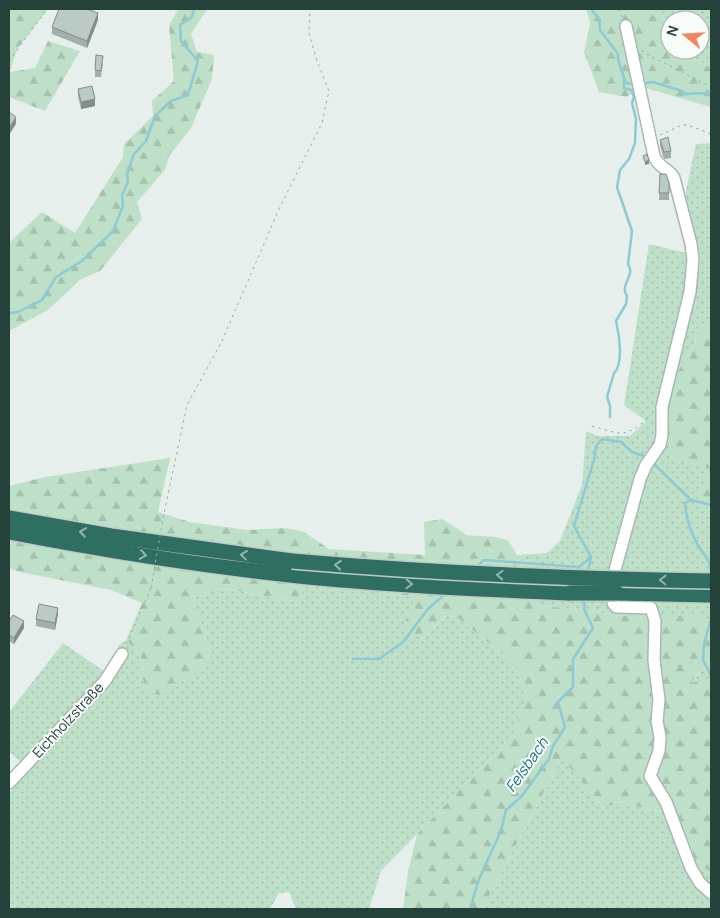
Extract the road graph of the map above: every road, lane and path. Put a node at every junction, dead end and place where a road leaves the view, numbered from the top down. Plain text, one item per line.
1 (47, 9) edge
2 (310, 9) edge
3 (626, 26) dead end
4 (640, 47) dead end
5 (9, 61) edge
6 (711, 87) edge
7 (711, 134) edge
8 (650, 138) junction
9 (662, 407) junction
10 (592, 426) dead end
11 (9, 518) edge
12 (9, 532) edge
13 (291, 568) junction
14 (711, 581) edge
15 (711, 595) edge
16 (122, 654) joint
17 (9, 783) edge
18 (711, 893) edge

1 - 5 path
2 - 16 path, bridge
3 - 8 lane
4 - 6 path
7 - 8 path
8 - 9 lane
9 - 10 path
9 - 18 lane
13 -> 11 highway
12 -> 13 highway
14 -> 13 highway, bridge
13 -> 15 highway, bridge
16 - 17 lane, Eichholzstraße

